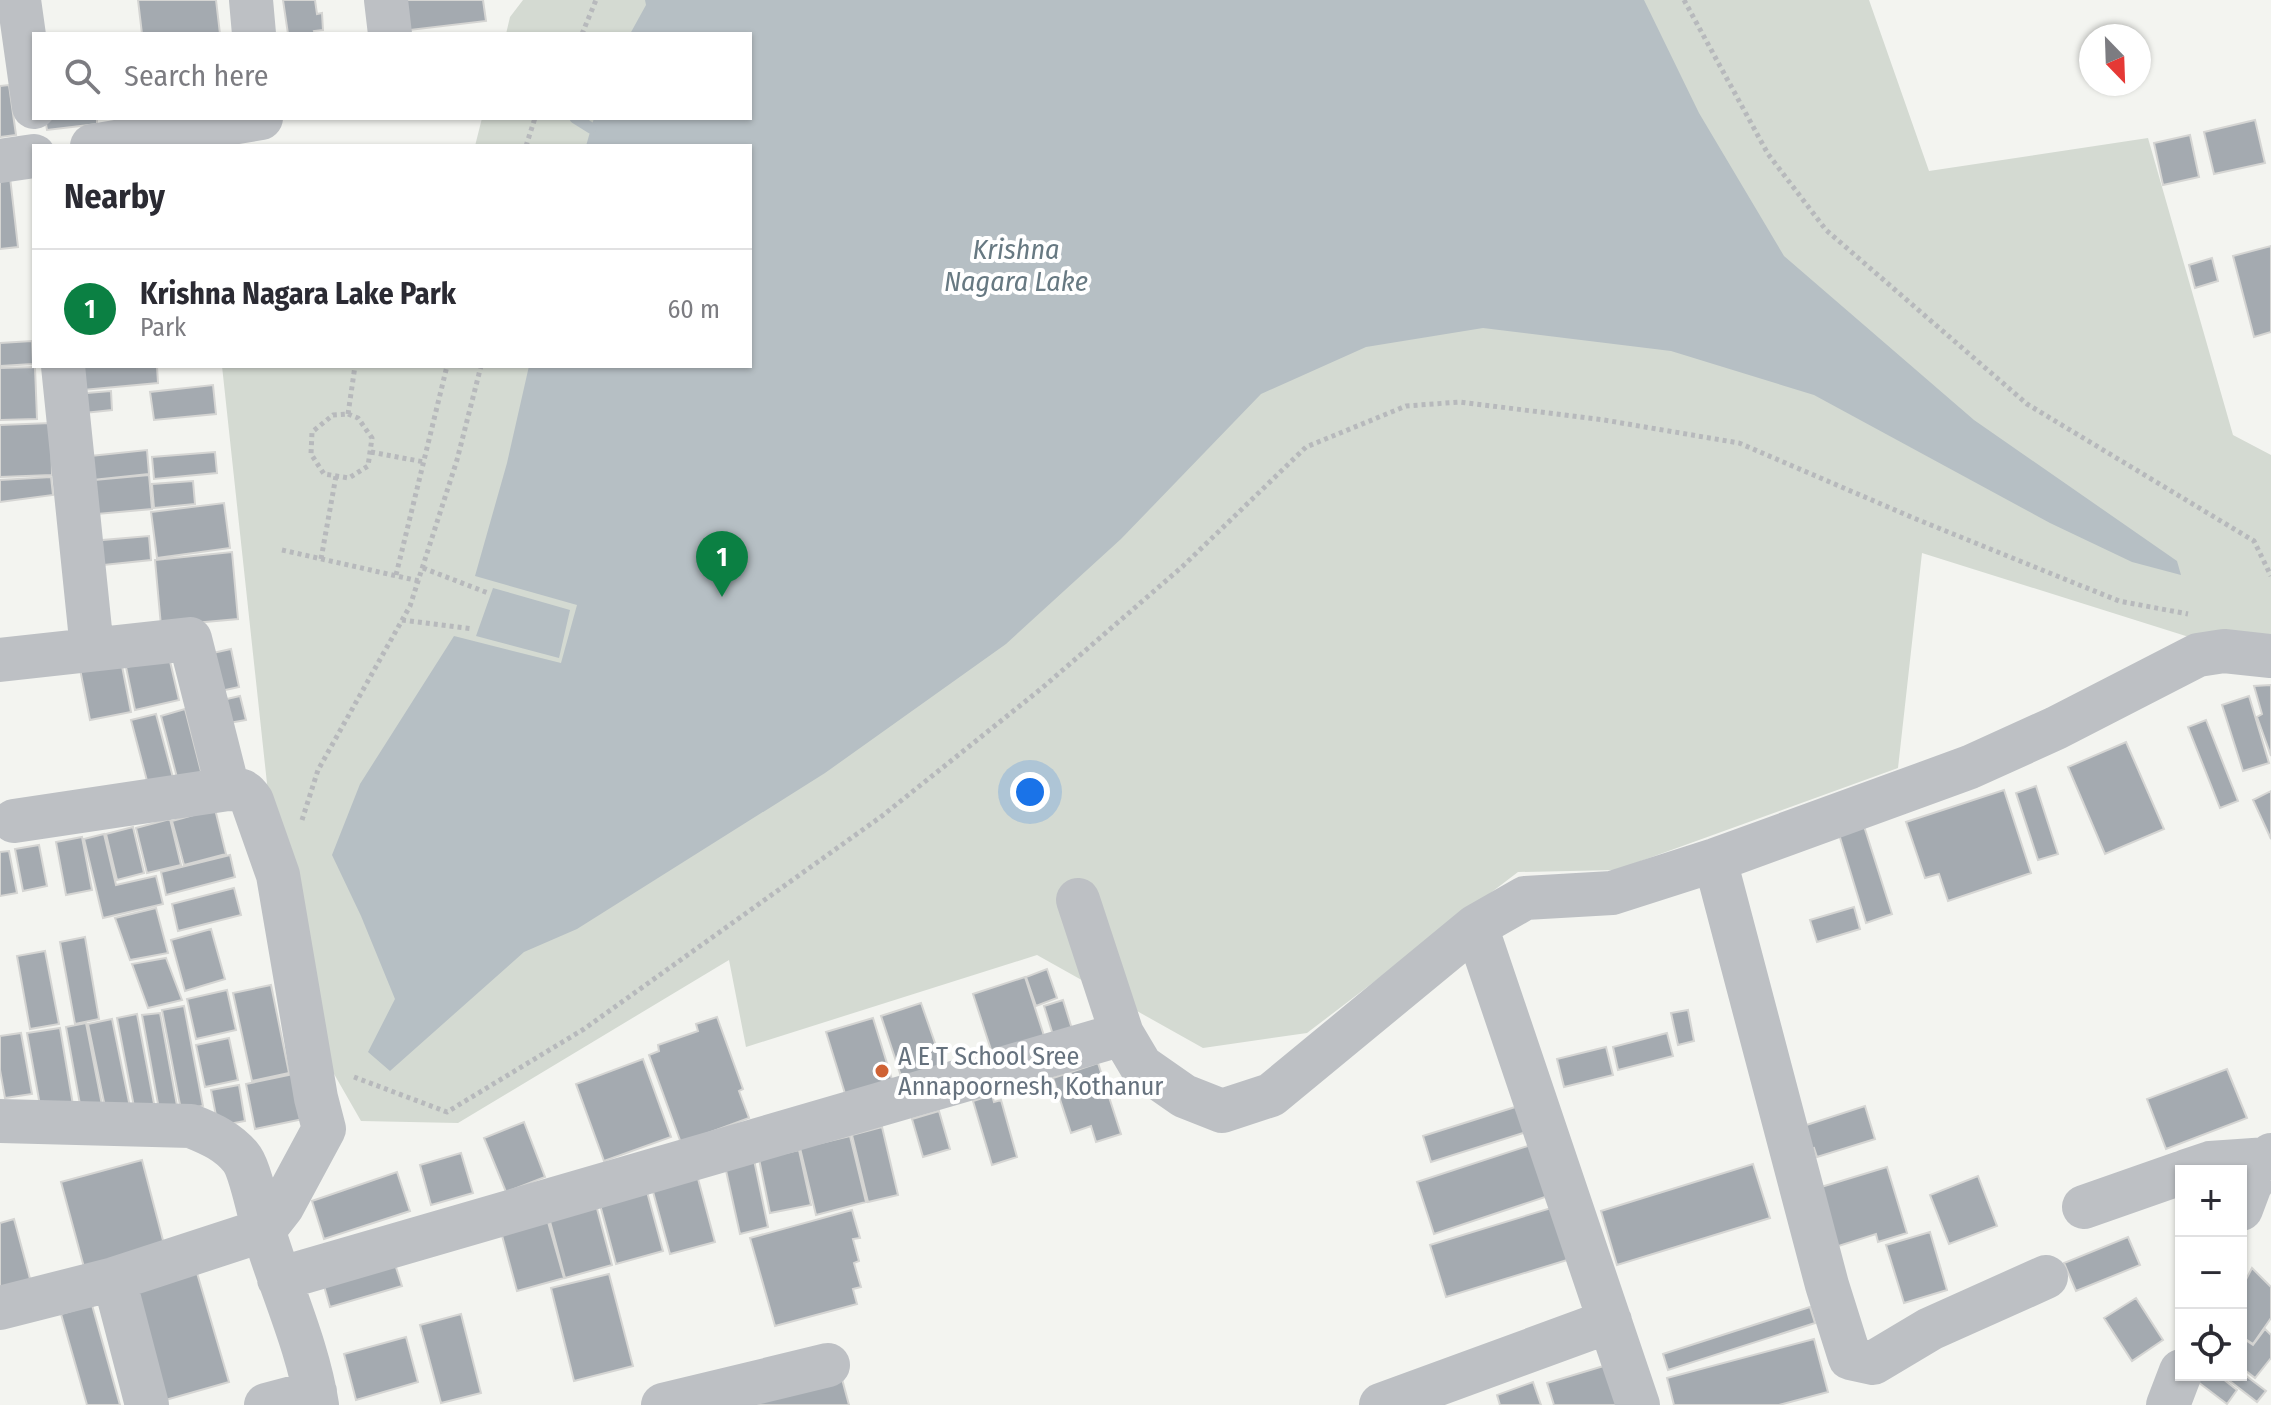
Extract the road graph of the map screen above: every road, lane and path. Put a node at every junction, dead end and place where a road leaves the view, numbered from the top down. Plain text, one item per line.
1 (19, 0) edge
2 (251, 0) edge
3 (386, 0) edge
4 (596, 0) edge
5 (1684, 0) edge
6 (254, 32) edge
7 (390, 32) edge
8 (583, 32) edge
9 (32, 93) edge
10 (36, 120) edge
11 (250, 120) edge
12 (262, 120) edge
13 (534, 120) edge
14 (40, 144) edge
15 (104, 144) edge
16 (263, 144) edge
17 (527, 144) edge
18 (32, 156) edge
19 (0, 161) edge
20 (63, 368) edge
21 (355, 368) edge
22 (447, 368) edge
23 (480, 368) edge
24 (348, 414) junction
25 (371, 452) junction
26 (424, 462) junction
27 (336, 476) junction
28 (282, 550) dead end
29 (321, 559) junction
30 (423, 568) junction
31 (396, 575) junction
32 (2271, 576) edge
33 (419, 581) junction
34 (488, 593) dead end
35 (2194, 615) dead end
36 (402, 620) junction
37 (473, 629) dead end
38 (92, 649) junction
39 (2271, 656) edge
40 (0, 660) edge
41 (228, 789) junction
42 (14, 821) dead end
43 (301, 825) dead end
44 (1715, 860) junction
45 (1078, 900) dead end
46 (1476, 926) junction
47 (1122, 1034) junction
48 (348, 1074) dead end
49 (0, 1121) edge
50 (2270, 1157) edge
51 (2204, 1165) edge
52 (2175, 1175) edge
53 (2247, 1193) edge
54 (2084, 1207) dead end
55 (273, 1218) junction
56 (2046, 1277) dead end
57 (114, 1279) junction
58 (279, 1279) junction
59 (0, 1308) edge
60 (1610, 1321) junction
61 (828, 1365) dead end
62 (2177, 1381) edge
63 (316, 1398) edge
64 (147, 1405) edge
65 (266, 1405) edge
66 (663, 1405) edge
67 (1381, 1405) edge
68 (1638, 1405) edge
69 (2168, 1405) edge

1 - 9 street
2 - 6 street
3 - 7 street
4 - 8 path
5 - 32 path
10 - 14 street
11 - 15 street
12 - 16 street
13 - 17 path
18 - 19 street
20 - 38 street
21 - 24 path
22 - 26 path
23 - 30 path
24 - 25 path
24 - 27 path
25 - 26 path
25 - 27 path
26 - 31 path
27 - 29 path
28 - 29 path
29 - 31 path
30 - 33 path
30 - 34 path
31 - 33 path
33 - 36 path
35 - 48 path
36 - 37 path
36 - 43 path
38 - 40 street
38 - 41 street
39 - 44 street
41 - 42 street
41 - 55 street
44 - 46 street
44 - 56 street
45 - 47 street
46 - 47 street
46 - 60 street
47 - 58 street
49 - 55 street
50 - 51 street
50 - 53 street
52 - 54 street
55 - 57 street
55 - 58 street
57 - 59 street
57 - 64 street
58 - 63 street
60 - 67 street
60 - 68 street
61 - 66 street
62 - 69 street
63 - 65 street

